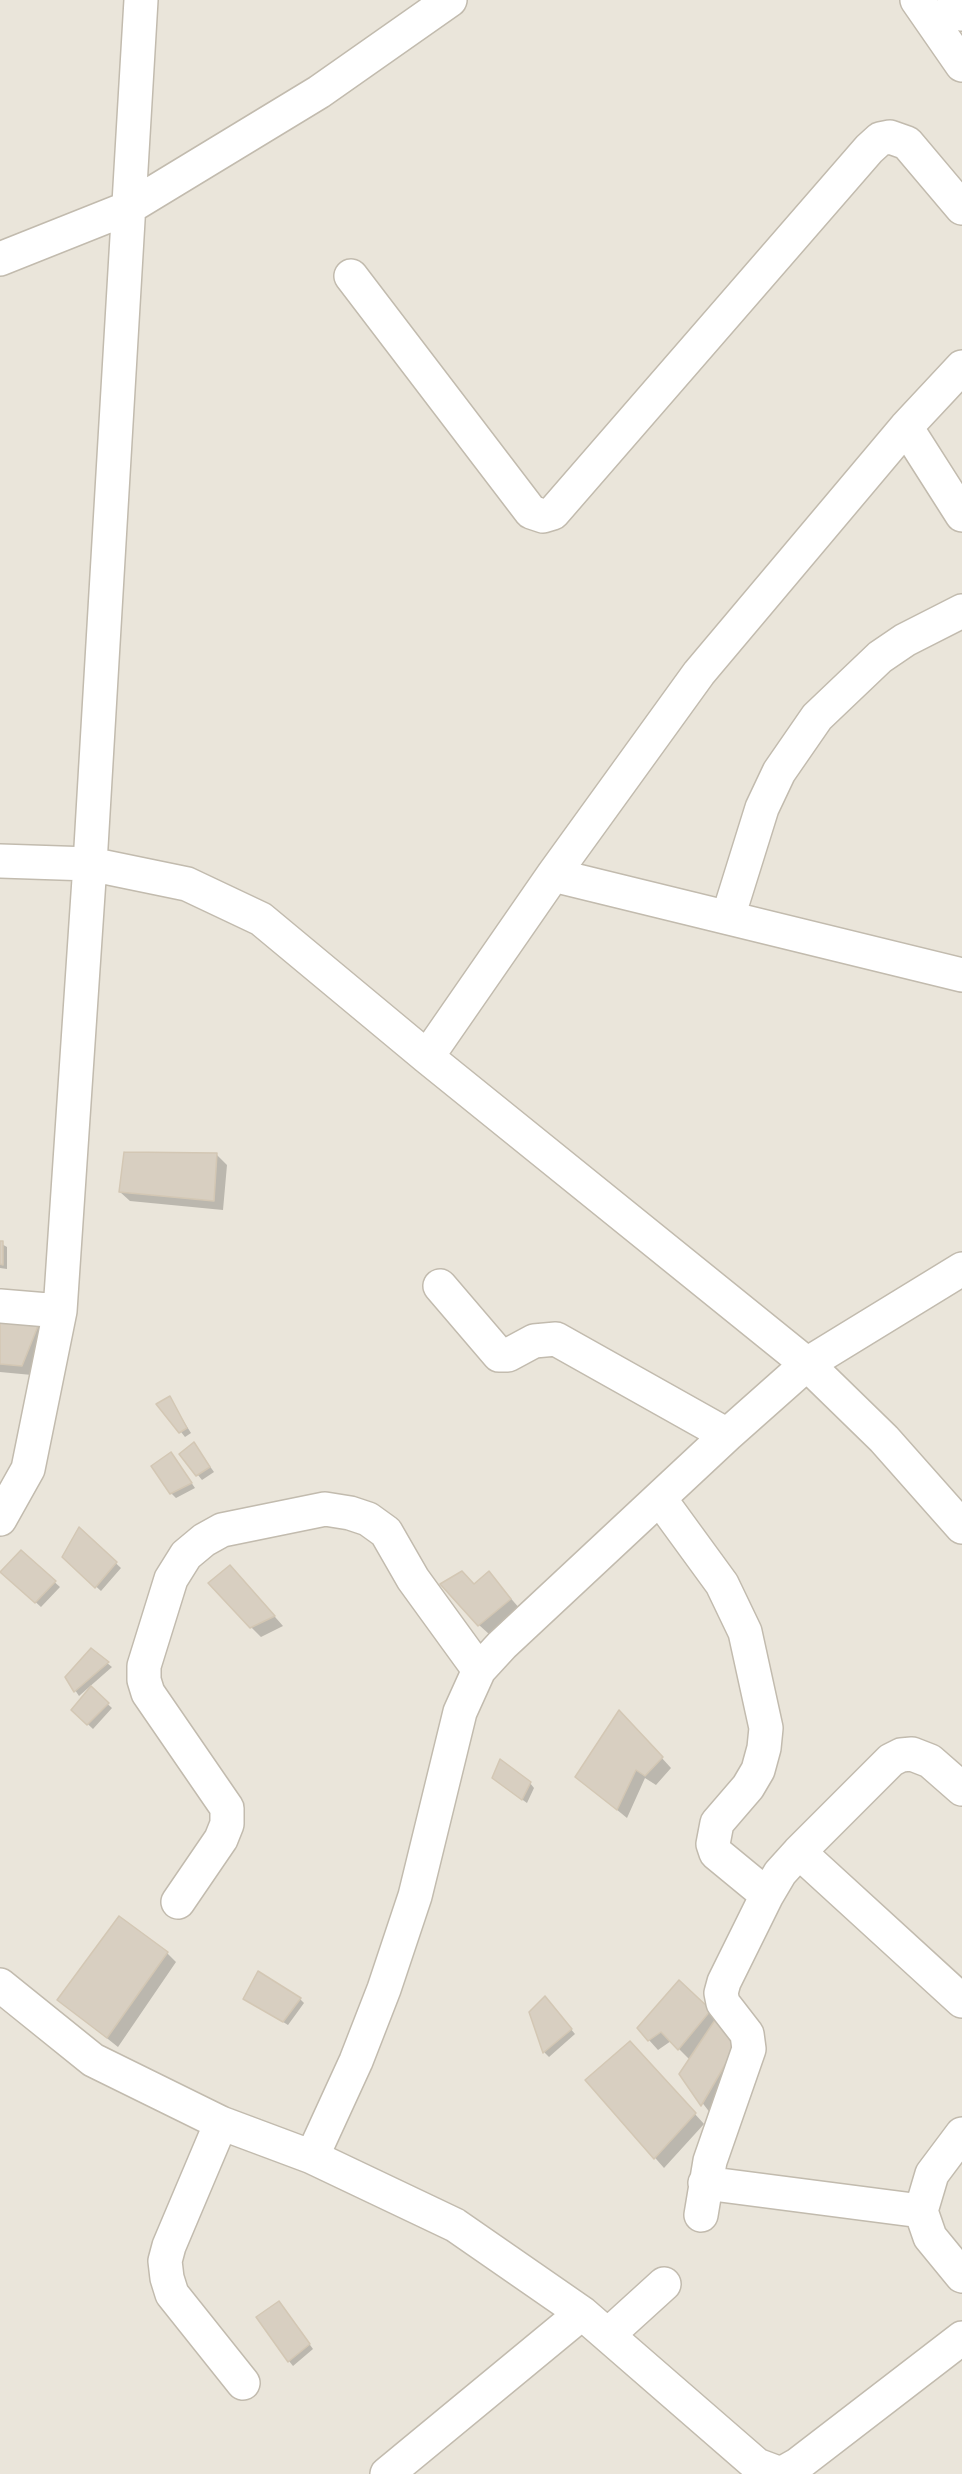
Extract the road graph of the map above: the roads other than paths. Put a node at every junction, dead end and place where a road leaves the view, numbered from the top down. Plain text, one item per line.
1 (141, 0) edge
2 (450, 0) edge
3 (917, 0) edge
4 (954, 0) edge
5 (962, 14) edge
6 (962, 65) edge
7 (128, 208) junction
8 (962, 208) edge
9 (0, 259) edge
10 (351, 276) dead end
11 (962, 367) edge
12 (906, 427) junction
13 (962, 515) edge
14 (962, 611) edge
15 (0, 861) edge
16 (90, 864) junction
17 (553, 875) junction
18 (728, 917) junction
19 (962, 975) edge
20 (427, 1057) junction
21 (962, 1269) edge
22 (440, 1286) dead end
23 (0, 1306) edge
24 (60, 1311) junction
25 (807, 1364) junction
26 (727, 1436) junction
27 (660, 1499) junction
28 (0, 1519) edge
29 (962, 1527) edge
30 (480, 1670) junction
31 (962, 1789) edge
32 (799, 1852) junction
33 (767, 1895) junction
34 (178, 1902) dead end
35 (0, 1985) edge
36 (962, 2001) edge
37 (220, 2123) junction
38 (962, 2134) edge
39 (312, 2157) junction
40 (705, 2183) junction
41 (921, 2211) junction
42 (701, 2215) dead end
43 (962, 2276) edge
44 (664, 2284) dead end
45 (582, 2313) junction
46 (609, 2334) junction
47 (962, 2338) edge
48 (243, 2383) dead end
49 (387, 2474) edge

1 - 7 street
2 - 7 street
3 - 6 street
4 - 5 street
7 - 9 street
7 - 16 street
8 - 10 street
11 - 12 street
12 - 13 street
12 - 17 street
14 - 18 street
15 - 16 street
16 - 20 street
16 - 24 street
17 - 18 street
17 - 20 street
18 - 19 street
20 - 25 street
21 - 25 street
22 - 26 street
23 - 24 street
24 - 28 street
25 - 26 street
25 - 29 street
26 - 27 street
27 - 30 street
27 - 33 street
30 - 34 street
30 - 39 street
31 - 32 street
32 - 33 street
32 - 36 street
33 - 40 street
35 - 37 street
37 - 39 street
37 - 48 street
38 - 41 street
39 - 45 street
40 - 41 street
40 - 42 street
41 - 43 street
44 - 46 street
45 - 46 street
45 - 49 street
46 - 47 street

